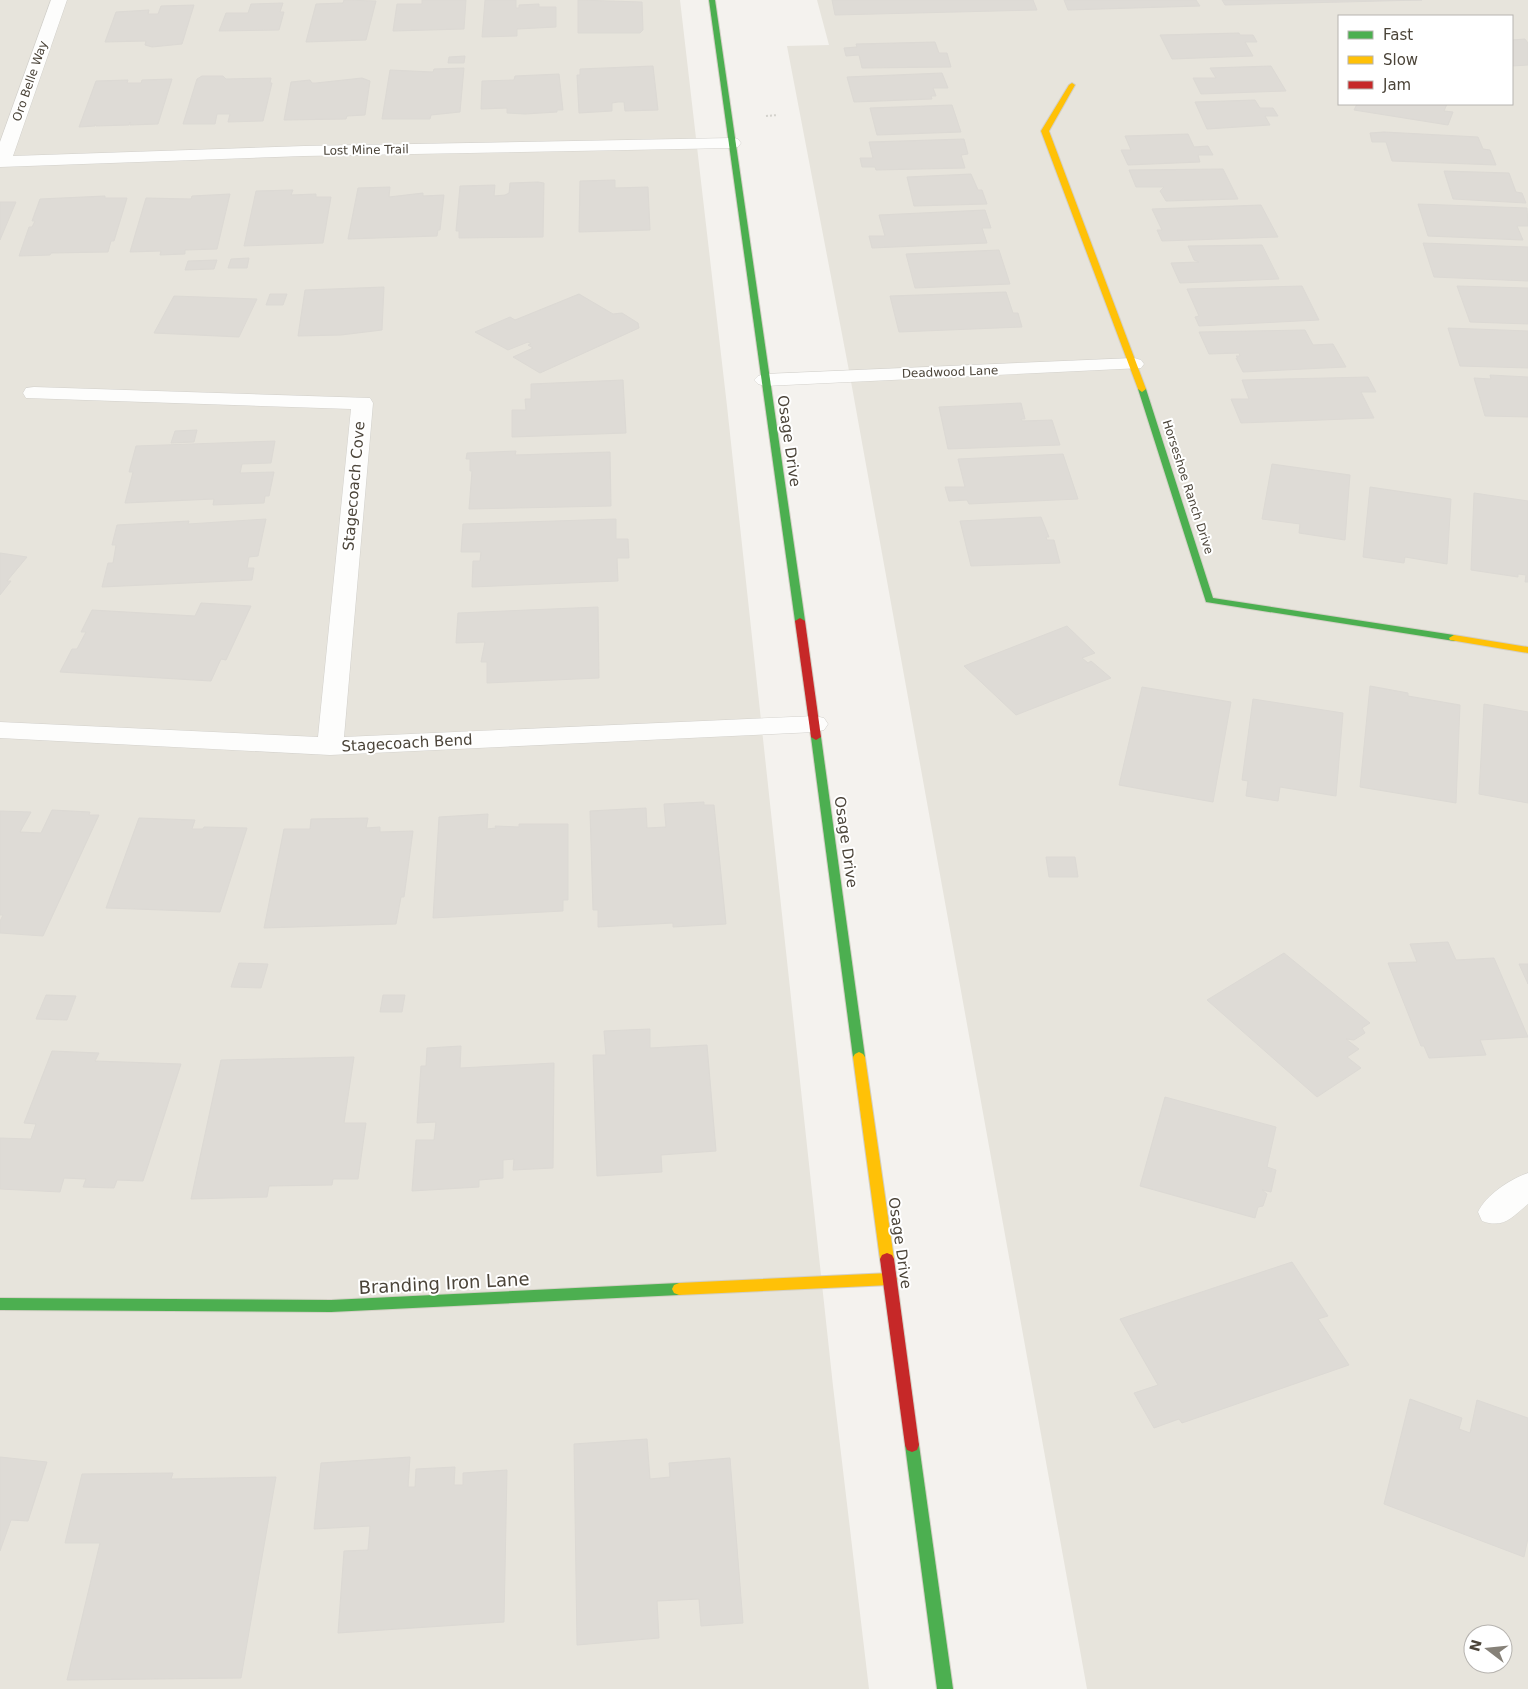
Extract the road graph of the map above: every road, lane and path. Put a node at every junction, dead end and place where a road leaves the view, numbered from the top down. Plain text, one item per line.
1 (59, 0) edge
2 (712, 0) edge
3 (1072, 85) dead end
4 (778, 115) dead end
5 (764, 116) dead end
6 (732, 143) junction
7 (1, 162) edge
8 (1134, 364) junction
9 (765, 380) junction
10 (34, 394) dead end
11 (1528, 650) edge
12 (814, 724) junction
13 (0, 730) edge
14 (330, 746) junction
15 (1528, 1186) edge
16 (1494, 1212) dead end
17 (890, 1279) junction
18 (0, 1304) edge
19 (945, 1689) edge

1 - 7 street, Oro Belle Way
2 - 6 street, Osage Drive
3 - 8 street, Horseshoe Ranch Drive
4 - 5 path
6 - 7 street, Lost Mine Trail
6 - 9 street, Osage Drive
8 - 9 street, Deadwood Lane
8 - 11 street, Horseshoe Ranch Drive
9 - 12 street, Osage Drive
10 - 14 street, Stagecoach Cove
12 - 14 street, Stagecoach Bend
12 - 17 street, Osage Drive
13 - 14 street, Stagecoach Bend
15 - 16 street
17 - 18 street, Branding Iron Lane
17 - 19 street, Osage Drive

